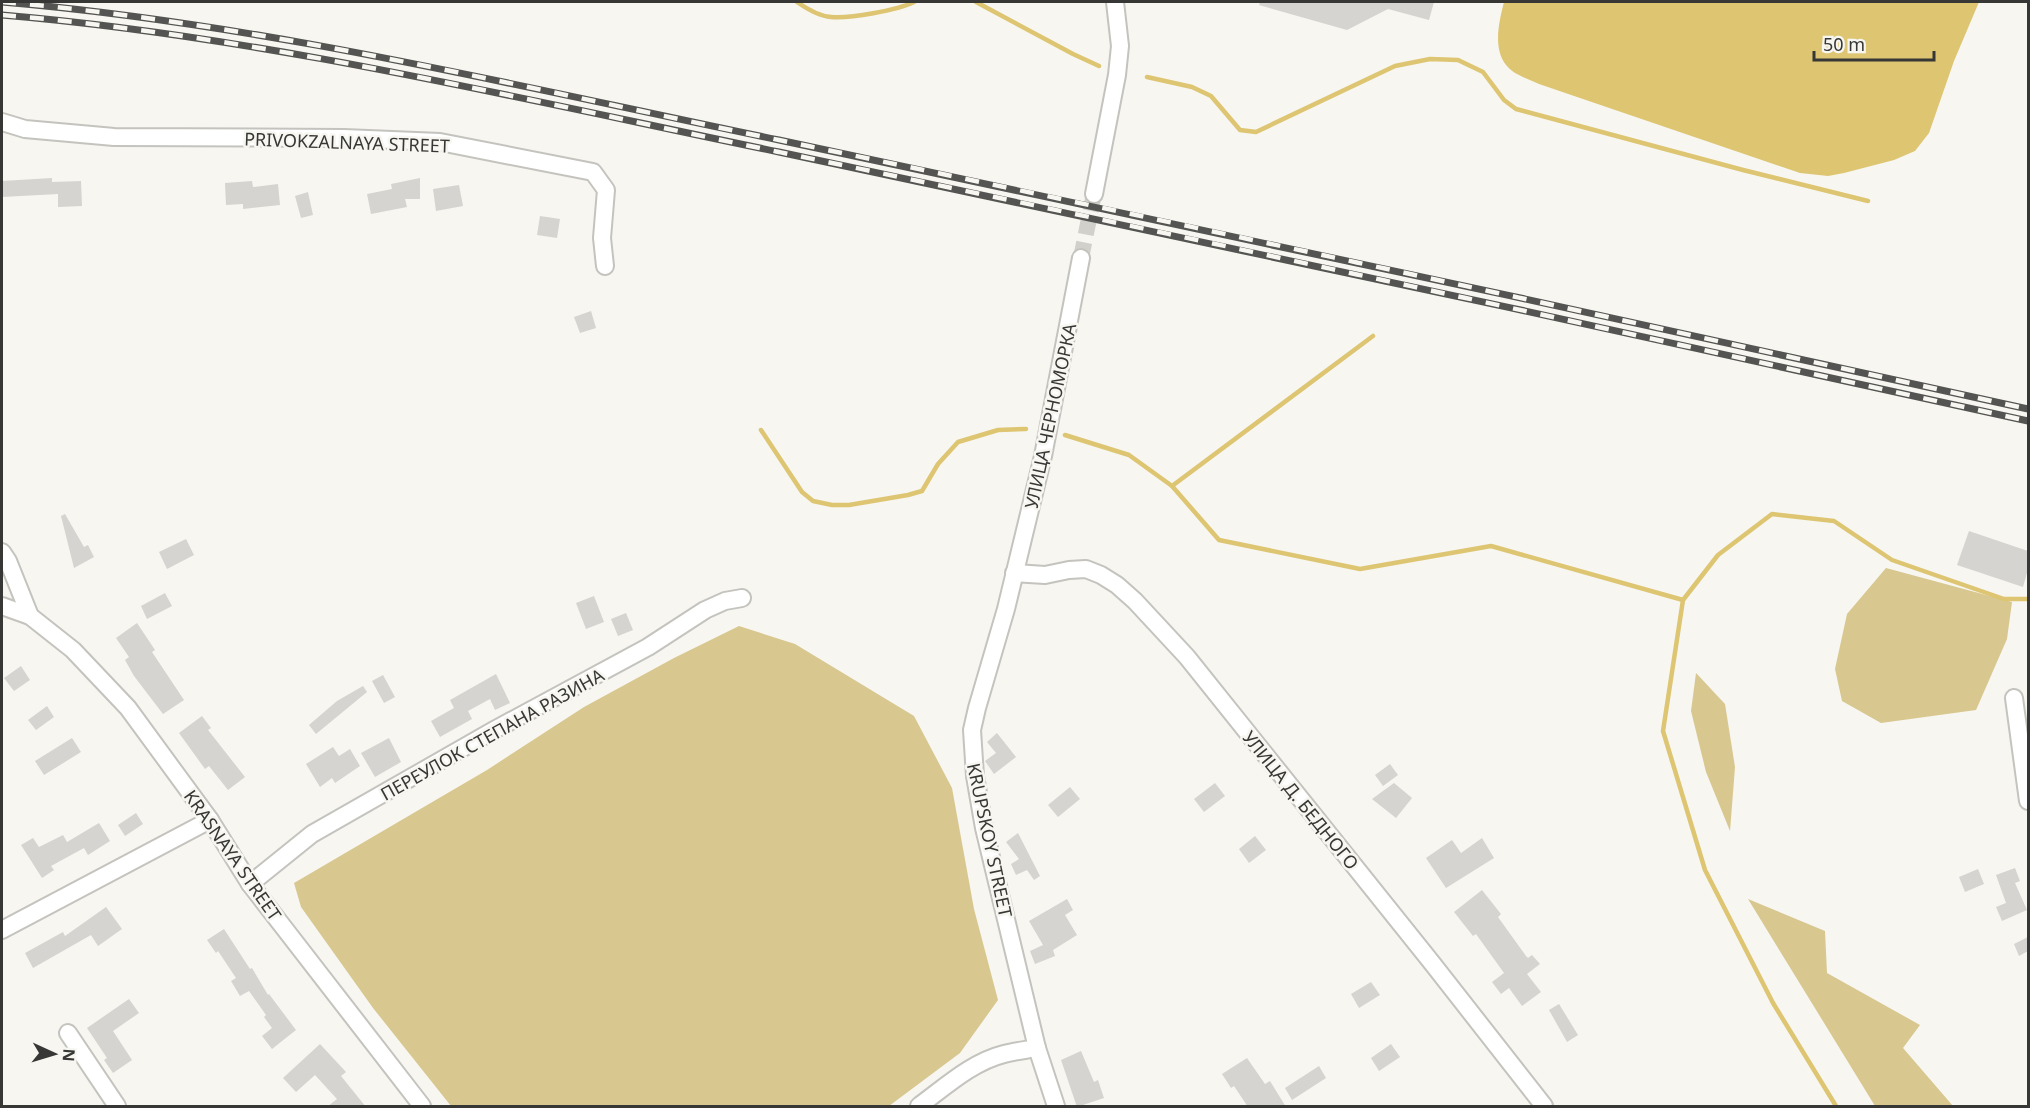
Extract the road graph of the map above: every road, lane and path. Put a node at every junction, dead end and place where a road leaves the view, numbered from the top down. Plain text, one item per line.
1 (1115, 2) edge
2 (2, 122) edge
3 (1094, 194) tunnel mouth
4 (1081, 258) tunnel mouth
5 (605, 266) dead end
6 (2, 552) edge
7 (1014, 573) junction
8 (742, 598) dead end
9 (2, 606) edge
10 (30, 616) junction
11 (2014, 698) dead end
12 (2028, 801) edge
13 (210, 820) junction
14 (250, 884) junction
15 (2, 930) edge
16 (68, 1033) dead end
17 (1037, 1048) junction
18 (117, 1107) edge
19 (422, 1107) edge
20 (919, 1107) edge
21 (1056, 1107) edge
22 (1544, 1107) edge

1 - 3 street
2 - 5 street, PRIVOKZALNAYA STREET
4 - 7 street, УЛИЦА ЧЕРНОМОРКА
6 - 10 street, KRASNAYA STREET
7 - 17 street, KRUPSKOY STREET
7 - 22 street, УЛИЦА Д. БЕДНОГО
8 - 14 street, ПЕРЕУЛОК СТЕПАНА РАЗИНА
9 - 10 street, KRASNAYA STREET
10 - 13 street, KRASNAYA STREET
11 - 12 street
13 - 14 street, KRASNAYA STREET
13 - 15 street
14 - 19 street, KRASNAYA STREET
16 - 18 street
17 - 20 street
17 - 21 street, KRUPSKOY STREET

